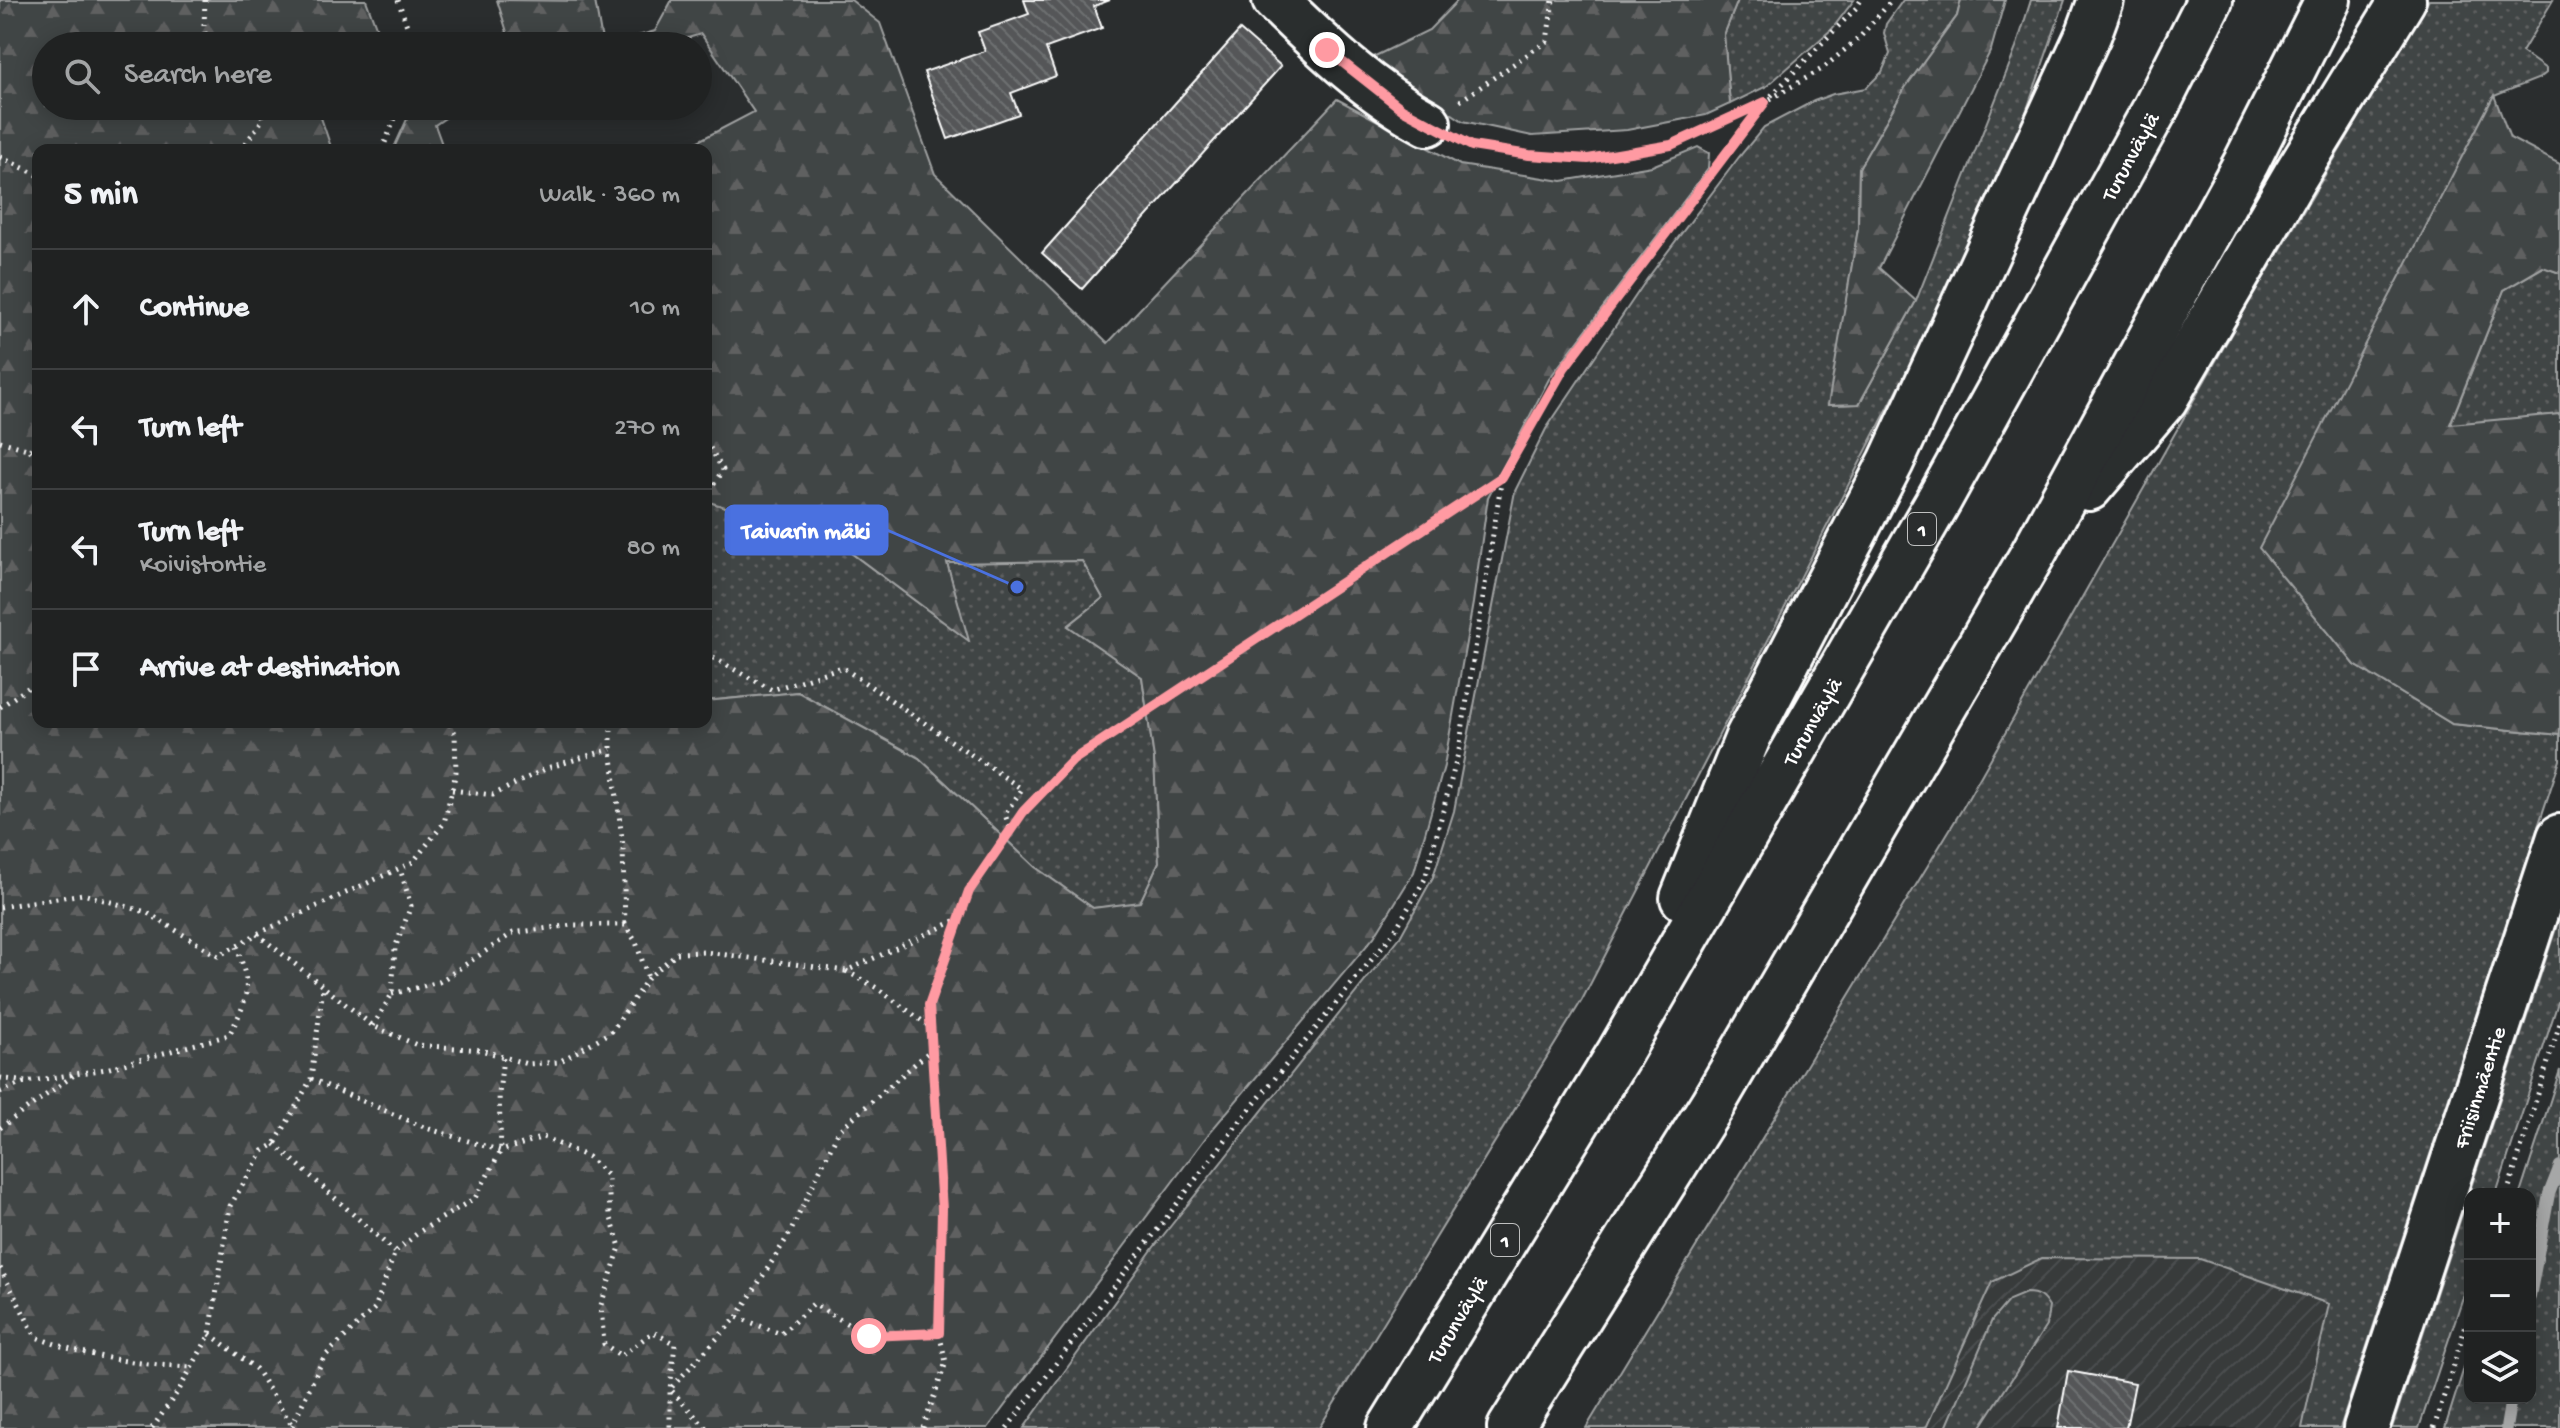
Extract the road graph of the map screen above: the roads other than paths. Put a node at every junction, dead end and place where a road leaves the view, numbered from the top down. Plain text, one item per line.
1 (1275, 0) edge
2 (2101, 0) edge
3 (2210, 0) edge
4 (2328, 0) edge
5 (2403, 0) edge
6 (1428, 123) road end
7 (2033, 554) junction
8 (2560, 837) edge
9 (1620, 1052) junction
10 (1390, 1428) edge
11 (1510, 1428) edge
12 (2366, 1428) edge

1 - 6 main road
2 - 9 main road
3 - 9 main road, Turunväylä / 1
4 - 7 main road
5 - 7 main road
7 - 11 main road
8 - 12 main road, Friisinmäentie
9 - 10 main road, Turunväylä / 1

